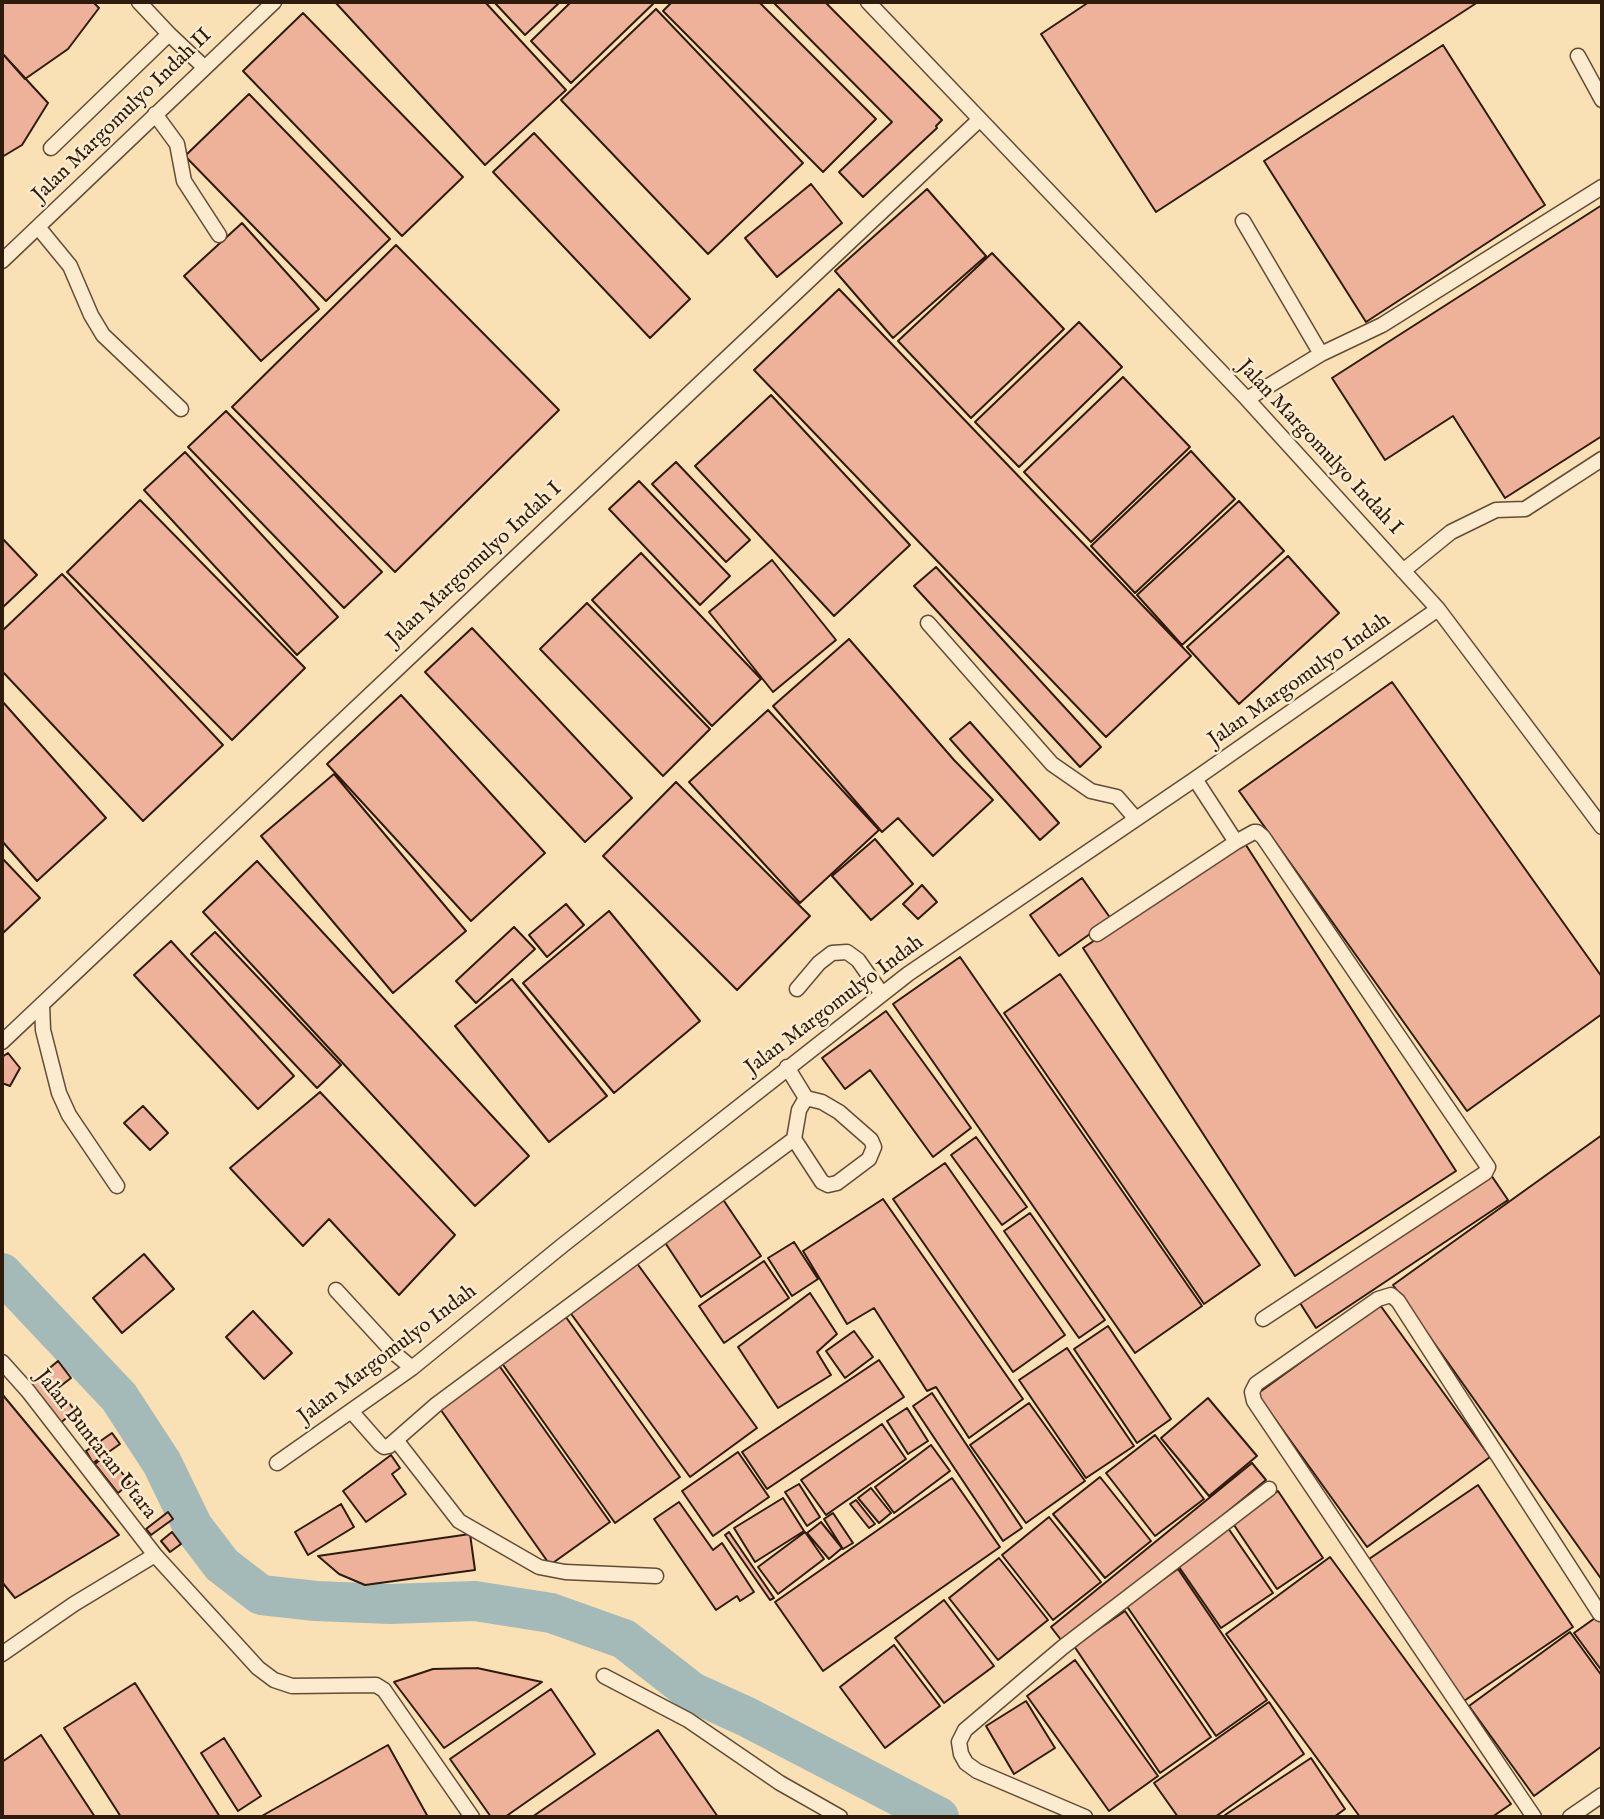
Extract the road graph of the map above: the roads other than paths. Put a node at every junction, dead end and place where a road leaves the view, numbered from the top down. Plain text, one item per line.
1 (139, 2) edge
2 (274, 2) edge
3 (868, 2) edge
4 (169, 34) junction
5 (1578, 56) dead end
6 (204, 68) junction
7 (1602, 100) edge
8 (155, 114) junction
9 (979, 120) junction
10 (51, 148) dead end
11 (1602, 187) edge
12 (1243, 221) dead end
13 (38, 227) junction
14 (219, 234) dead end
15 (2, 261) edge
16 (1321, 354) junction
17 (1247, 399) junction
18 (181, 409) dead end
19 (1602, 459) edge
20 (1403, 570) junction
21 (1438, 610) junction
22 (929, 623) dead end
23 (1195, 779) junction
24 (1136, 819) junction
25 (1602, 827) edge
26 (1236, 842) junction
27 (1097, 934) dead end
28 (797, 989) dead end
29 (882, 994) junction
30 (42, 1004) junction
31 (2, 1042) edge
32 (787, 1067) junction
33 (806, 1098) junction
34 (794, 1139) junction
35 (117, 1186) dead end
36 (336, 1290) dead end
37 (1263, 1319) dead end
38 (2, 1362) edge
39 (412, 1368) junction
40 (351, 1411) junction
41 (396, 1440) junction
42 (277, 1463) dead end
43 (1269, 1489) dead end
44 (155, 1555) junction
45 (656, 1576) dead end
46 (1600, 1614) dead end
47 (2, 1654) edge
48 (604, 1676) dead end
49 (1602, 1795) edge
50 (472, 1817) edge
51 (840, 1817) edge
52 (1085, 1817) edge
53 (1534, 1817) edge
54 (1570, 1817) edge

1 - 4 lane
2 - 6 lane, Jalan Margomulyo Indah II
3 - 9 lane, Jalan Margomulyo Indah I
4 - 6 lane
4 - 10 lane
5 - 7 lane
6 - 8 lane, Jalan Margomulyo Indah II
8 - 13 lane, Jalan Margomulyo Indah II
8 - 14 lane
9 - 17 lane, Jalan Margomulyo Indah I
9 - 30 lane, Jalan Margomulyo Indah I
11 - 16 lane
12 - 16 lane
13 - 15 lane, Jalan Margomulyo Indah II
13 - 18 lane
16 - 17 lane
17 - 20 lane, Jalan Margomulyo Indah I
19 - 20 lane
20 - 21 lane, Jalan Margomulyo Indah I
21 - 23 lane, Jalan Margomulyo Indah
21 - 25 lane, Jalan Margomulyo Indah I
22 - 24 lane
23 - 24 lane, Jalan Margomulyo Indah
23 - 26 lane
24 - 29 lane, Jalan Margomulyo Indah
26 - 27 lane
26 - 37 lane
28 - 29 lane
29 - 32 lane, Jalan Margomulyo Indah
30 - 31 lane, Jalan Margomulyo Indah I
30 - 35 lane
32 - 33 lane
32 - 39 lane, Jalan Margomulyo Indah
33 - 34 lane
33 - 34 lane
34 - 41 lane
36 - 39 lane
38 - 44 lane, Jalan Buntaran Utara
39 - 40 lane, Jalan Margomulyo Indah
40 - 41 lane
40 - 42 lane, Jalan Margomulyo Indah
41 - 45 lane
43 - 52 lane
44 - 47 lane
44 - 50 lane
46 - 53 lane
48 - 51 lane
49 - 54 lane

